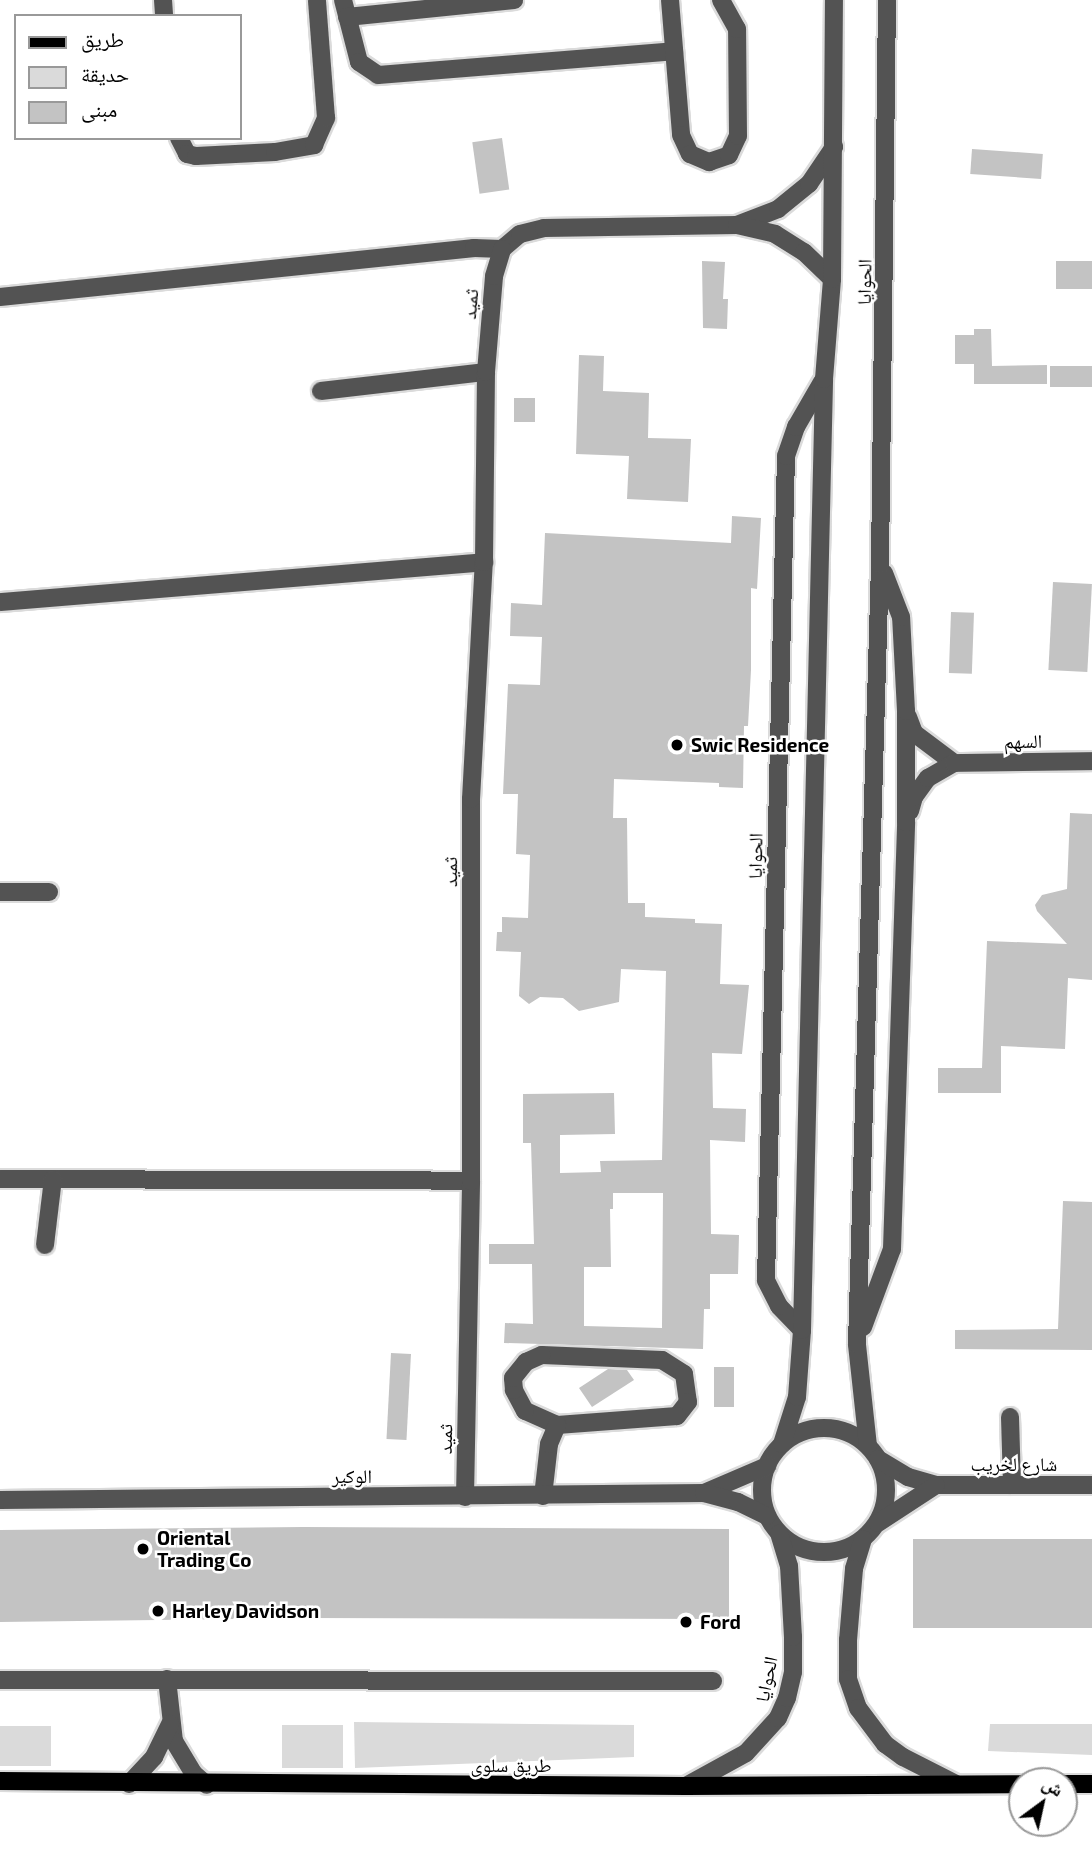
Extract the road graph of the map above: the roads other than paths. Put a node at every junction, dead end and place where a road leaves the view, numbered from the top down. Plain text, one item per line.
1 (317, 0) edge
2 (514, 0) edge
3 (670, 0) edge
4 (720, 0) edge
5 (834, 0) edge
6 (887, 0) edge
7 (897, 0) edge
8 (345, 8) edge
9 (889, 23) junction
10 (674, 51) junction
11 (180, 140) edge
12 (834, 147) junction
13 (737, 225) junction
14 (502, 249) junction
15 (832, 279) junction
16 (0, 297) edge
17 (486, 372) junction
18 (824, 379) junction
19 (321, 391) dead end
20 (484, 562) junction
21 (880, 564) junction
22 (0, 602) edge
23 (906, 711) junction
24 (1092, 761) edge
25 (954, 763) junction
26 (906, 822) junction
27 (0, 892) edge
28 (49, 892) dead end
29 (0, 1179) edge
30 (52, 1179) junction
31 (471, 1181) junction
32 (45, 1245) dead end
33 (802, 1330) junction
34 (857, 1344) junction
35 (1010, 1417) dead end
36 (556, 1425) junction
37 (782, 1444) junction
38 (873, 1453) junction
39 (766, 1466) junction
40 (936, 1485) junction
41 (1012, 1485) junction
42 (1092, 1485) edge
43 (704, 1493) junction
44 (543, 1496) junction
45 (465, 1497) junction
46 (0, 1500) edge
47 (767, 1516) junction
48 (878, 1522) junction
49 (779, 1533) junction
50 (863, 1539) junction
51 (167, 1679) junction
52 (0, 1680) edge
53 (713, 1681) dead end
54 (170, 1724) junction
55 (0, 1782) edge
56 (130, 1784) junction
57 (956, 1784) junction
58 (1008, 1784) edge
59 (208, 1785) junction
60 (686, 1786) junction

1 - 11 street
2 - 8 street
3 - 10 street
4 - 10 street
5 - 12 street, الحوايا
6 - 9 street, الحوايا
7 - 9 street
8 - 10 street
9 - 21 street, الحوايا
12 - 13 street
12 - 15 street, الحوايا
13 - 14 street
13 - 15 street
14 - 16 street
14 - 17 street, ثميد
15 - 18 street, الحوايا
17 - 19 street
17 - 20 street, ثميد
18 - 33 street, الحوايا
18 - 33 street, الحوايا
20 - 22 street
20 - 31 street, ثميد
21 - 23 street, الحوايا
21 - 34 street, الحوايا
23 - 25 street
23 - 26 street, الحوايا
24 - 25 street, السهم
25 - 26 street
26 - 34 street, الحوايا
27 - 28 street
29 - 30 street
30 - 31 street
30 - 32 street
31 - 45 street, ثميد
33 - 37 street, الحوايا
34 - 38 street, الحوايا
35 - 41 street
36 - 36 street
36 - 44 street
37 - 38 street
37 - 39 street
38 - 40 street, شارع لخريب
38 - 48 street
39 - 43 street, الوكير
39 - 47 street
40 - 41 street, شارع لخريب
40 - 48 street
41 - 42 street, شارع لخريب
43 - 44 street, الوكير
43 - 47 street, الوكير
44 - 45 street, الوكير
45 - 46 street, الوكير
47 - 49 street
48 - 50 street
49 - 50 street
49 - 60 street, الحوايا
50 - 57 street
51 - 52 street
51 - 53 street
51 - 54 street
54 - 56 street
54 - 59 street
55 - 56 main road, طريق سلوى
56 - 59 main road, طريق سلوى
57 - 58 main road, طريق سلوى
57 - 60 main road, طريق سلوى
59 - 60 main road, طريق سلوى

